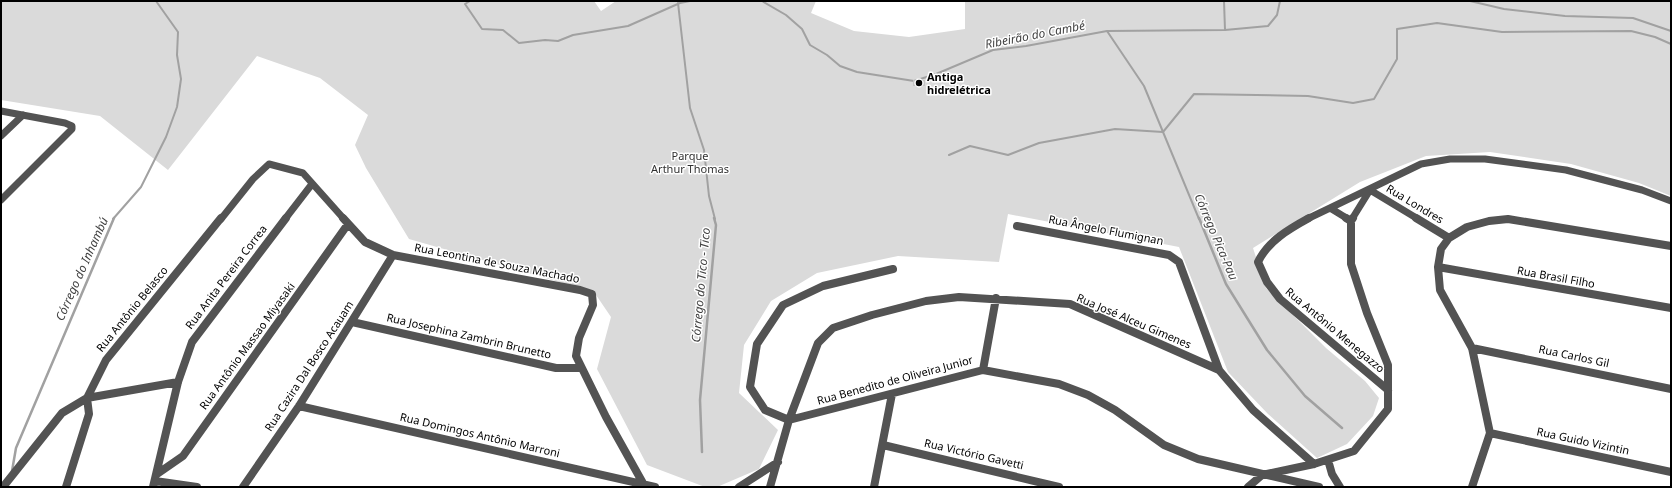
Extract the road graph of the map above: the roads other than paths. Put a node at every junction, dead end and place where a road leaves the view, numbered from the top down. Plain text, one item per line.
1 (1, 111) edge
2 (23, 115) junction
3 (1, 136) edge
4 (269, 164) joint
5 (312, 184) junction
6 (1370, 190) junction
7 (1, 200) edge
8 (1671, 201) edge
9 (1330, 208) junction
10 (1351, 221) junction
11 (348, 224) junction
12 (1017, 226) dead end
13 (1449, 238) junction
14 (1671, 246) edge
15 (393, 255) junction
16 (1438, 267) junction
17 (893, 269) dead end
18 (996, 298) junction
19 (1671, 308) edge
20 (352, 322) junction
21 (1472, 348) junction
22 (582, 368) junction
23 (983, 370) junction
24 (1218, 370) junction
25 (178, 382) junction
26 (1671, 388) edge
27 (1388, 390) junction
28 (892, 394) junction
29 (87, 398) junction
30 (299, 406) junction
31 (789, 420) junction
32 (1490, 433) junction
33 (883, 445) junction
34 (1328, 460) junction
35 (778, 462) junction
36 (1314, 464) junction
37 (1671, 472) edge
38 (1262, 476) junction
39 (155, 481) edge
40 (644, 485) junction
41 (3, 487) edge
42 (66, 487) edge
43 (197, 487) edge
44 (243, 487) edge
45 (655, 487) edge
46 (739, 487) edge
47 (770, 487) edge
48 (874, 487) edge
49 (1059, 487) edge
50 (1248, 487) edge
51 (1319, 487) edge
52 (1340, 487) edge
53 (1472, 487) edge

1 - 2 street
2 - 3 street
2 - 7 street
4 - 5 street, Rua Leontina de Souza Machado
4 - 29 street, Rua Antônio Belasco
5 - 11 street, Rua Leontina de Souza Machado
5 - 25 street, Rua Anita Pereira Correa
6 - 8 street
6 - 9 street
6 - 10 street
6 - 13 street, Rua Londres
9 - 10 street
9 - 27 street, Rua Antônio Menegazzo
10 - 27 street
11 - 15 street, Rua Leontina de Souza Machado
11 - 39 street, Rua Antônio Massao Miyasaki
12 - 24 street, Rua Ângelo Flumignan
13 - 14 street
13 - 16 street
15 - 20 street, Rua Cazira Dal Bosco Acauam
15 - 22 street, Rua Leontina de Souza Machado
16 - 19 street, Rua Brasil Filho
16 - 21 street
17 - 31 street
18 - 23 street
18 - 24 street, Rua José Alceu Gimenes
18 - 31 street, Rua José Alceu Gimenes
20 - 22 street, Rua Josephina Zambrin Brunetto
20 - 30 street, Rua Cazira Dal Bosco Acauam
21 - 26 street, Rua Carlos Gil
21 - 32 street
22 - 40 street, Rua Leontina de Souza Machado
23 - 28 street, Rua Benedito de Oliveira Junior
23 - 38 street, Rua Benedito de Oliveira Junior
24 - 36 street, Rua Ângelo Flumignan
25 - 29 street
25 - 39 street, Rua Anita Pereira Correa
27 - 34 street
28 - 31 street, Rua Benedito de Oliveira Junior
28 - 33 street
29 - 41 street
29 - 42 street
30 - 40 street, Rua Domingos Antônio Marroni
30 - 44 street, Rua Cazira Dal Bosco Acauam
31 - 35 street, Rua José Alceu Gimenes
32 - 37 street, Rua Guido Vizintin
32 - 53 street
33 - 48 street
33 - 49 street, Rua Victório Gavetti
34 - 36 street
34 - 52 street
35 - 46 street
35 - 47 street, Rua José Alceu Gimenes
36 - 38 street
38 - 50 street
38 - 51 street, Rua Benedito de Oliveira Junior
39 - 43 street
40 - 45 street, Rua Domingos Antônio Marroni

